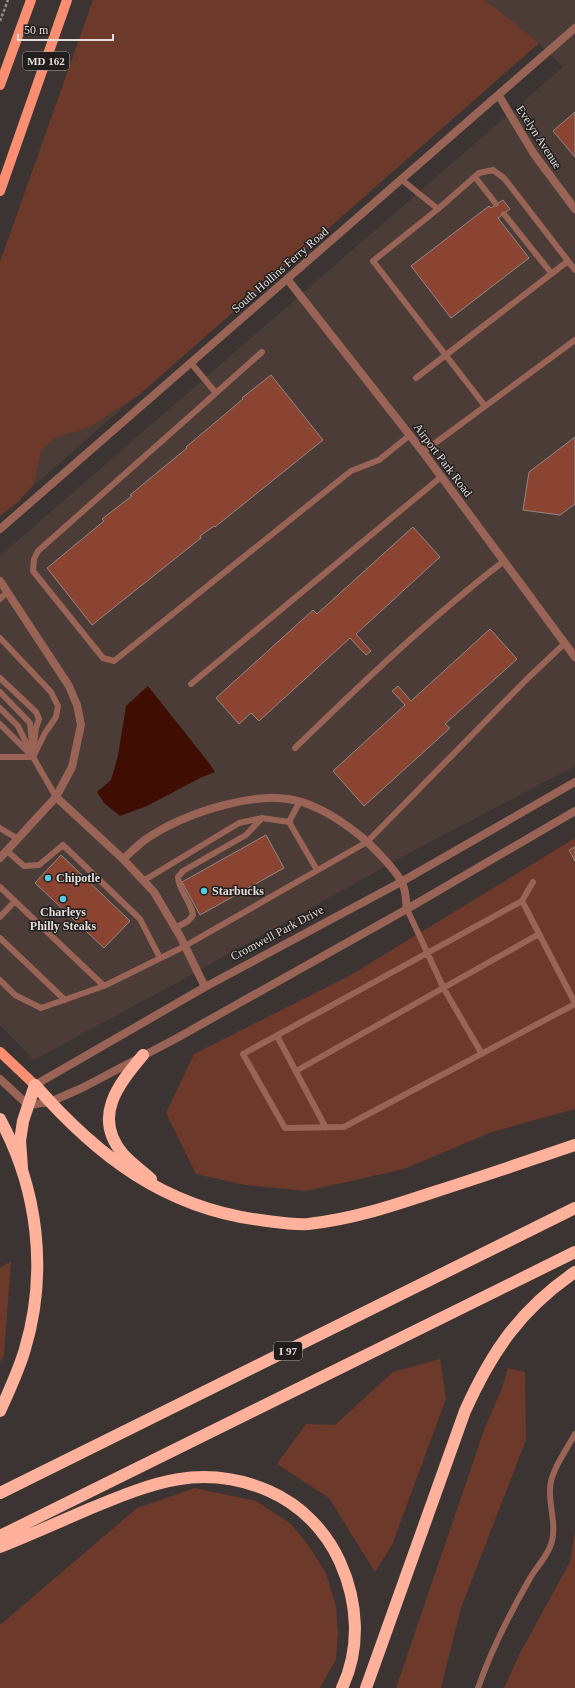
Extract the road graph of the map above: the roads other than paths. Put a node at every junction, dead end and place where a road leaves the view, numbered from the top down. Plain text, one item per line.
1 (31, 0) edge
2 (67, 0) edge
3 (575, 28) edge
4 (4, 75) junction
5 (0, 85) edge
6 (0, 93) edge
7 (499, 96) junction
8 (475, 177) junction
9 (402, 180) junction
10 (0, 191) edge
11 (496, 204) dead end
12 (438, 209) junction
13 (575, 209) edge
14 (504, 214) dead end
15 (568, 261) junction
16 (575, 270) edge
17 (552, 274) junction
18 (288, 280) junction
19 (575, 340) edge
20 (262, 352) dead end
21 (445, 355) junction
22 (191, 363) junction
23 (416, 378) dead end
24 (216, 392) junction
25 (485, 406) junction
26 (410, 435) junction
27 (423, 452) junction
28 (441, 476) junction
29 (0, 529) edge
30 (504, 561) junction
31 (0, 581) edge
32 (7, 592) junction
33 (0, 599) edge
34 (0, 638) edge
35 (565, 643) junction
36 (575, 657) edge
37 (0, 678) edge
38 (192, 684) dead end
39 (0, 692) edge
40 (0, 708) edge
41 (0, 724) edge
42 (295, 748) dead end
43 (0, 757) edge
44 (33, 757) junction
45 (575, 782) edge
46 (56, 797) junction
47 (300, 801) junction
48 (575, 811) edge
49 (262, 818) junction
50 (289, 822) junction
51 (0, 828) edge
52 (18, 839) junction
53 (367, 842) junction
54 (7, 851) junction
55 (0, 858) edge
56 (122, 859) junction
57 (317, 870) junction
58 (144, 881) junction
59 (401, 882) junction
60 (533, 882) dead end
61 (0, 887) edge
62 (15, 901) junction
63 (522, 901) junction
64 (407, 910) junction
65 (0, 917) edge
66 (175, 928) junction
67 (540, 934) junction
68 (0, 938) edge
69 (185, 946) junction
70 (427, 953) junction
71 (160, 958) junction
72 (0, 980) edge
73 (104, 986) junction
74 (205, 987) junction
75 (444, 989) junction
76 (65, 1000) junction
77 (575, 1003) edge
78 (277, 1036) junction
79 (0, 1052) edge
80 (482, 1054) junction
81 (143, 1055) junction
82 (296, 1071) junction
83 (0, 1079) edge
84 (36, 1085) junction
85 (50, 1102) junction
86 (28, 1105) junction
87 (0, 1119) edge
88 (326, 1128) junction
89 (575, 1146) edge
90 (22, 1168) junction
91 (167, 1193) junction
92 (575, 1208) edge
93 (575, 1252) edge
94 (575, 1272) edge
95 (0, 1411) edge
96 (575, 1434) edge
97 (0, 1494) edge
98 (0, 1536) edge
99 (0, 1547) edge
100 (342, 1688) edge
101 (366, 1688) edge
102 (478, 1688) edge

1 - 4 main road, MD 162
2 - 10 main road, MD 162
3 - 7 street, South Hollins Ferry Road
4 - 5 main road, MD 162
4 - 6 main road
7 - 9 street, South Hollins Ferry Road
7 - 13 street, Evelyn Avenue
8 - 11 lane
8 - 12 lane
8 - 15 lane
9 - 12 lane
9 - 18 street, South Hollins Ferry Road
12 - 21 lane
14 - 17 lane
15 - 16 lane
15 - 17 lane
17 - 21 lane
18 - 22 street, South Hollins Ferry Road
18 - 26 street, Airport Park Road
19 - 25 lane
20 - 24 lane
21 - 23 lane
21 - 25 lane
22 - 24 lane
22 - 29 street, South Hollins Ferry Road
24 - 26 lane
25 - 27 lane
26 - 27 street, Airport Park Road
27 - 28 street, Airport Park Road
28 - 30 street, Airport Park Road
28 - 38 lane
30 - 35 street, Airport Park Road
30 - 42 lane
31 - 32 street
32 - 33 lane
32 - 46 street
34 - 44 lane
35 - 36 street, Airport Park Road
35 - 53 lane
37 - 44 lane
39 - 44 lane
40 - 44 lane
41 - 44 lane
43 - 44 lane
44 - 46 lane
45 - 59 street, Cromwell Park Drive
46 - 52 street
46 - 56 street
47 - 50 lane
47 - 53 street
47 - 56 street
48 - 64 street
49 - 50 lane
49 - 58 lane
49 - 66 lane
50 - 57 lane
51 - 52 lane
52 - 54 street
53 - 57 lane
53 - 59 street
54 - 55 street
54 - 71 lane
56 - 58 street
57 - 69 lane
58 - 66 street
59 - 64 street
59 - 74 street, Cromwell Park Drive
60 - 63 lane
61 - 62 lane
62 - 65 lane
62 - 73 lane
63 - 67 lane
63 - 70 lane
64 - 70 lane
64 - 81 street
66 - 69 street
67 - 75 lane
67 - 77 lane
68 - 76 lane
69 - 71 lane
69 - 74 street
70 - 75 lane
70 - 78 lane
71 - 73 lane
72 - 76 lane
73 - 76 lane
74 - 84 street, Cromwell Park Drive
75 - 80 lane
75 - 82 lane
77 - 80 lane
78 - 82 lane
78 - 88 lane
79 - 84 main road
80 - 88 lane
81 - 85 street
81 - 91 highway
82 - 88 lane
83 - 86 street
84 - 85 highway
84 - 86 highway
85 - 86 street
85 - 91 highway
86 - 90 highway
87 - 90 highway
89 - 91 highway
90 - 95 highway
92 - 97 highway, I 97
93 - 98 highway
94 - 101 highway
96 - 102 lane
99 - 100 highway

